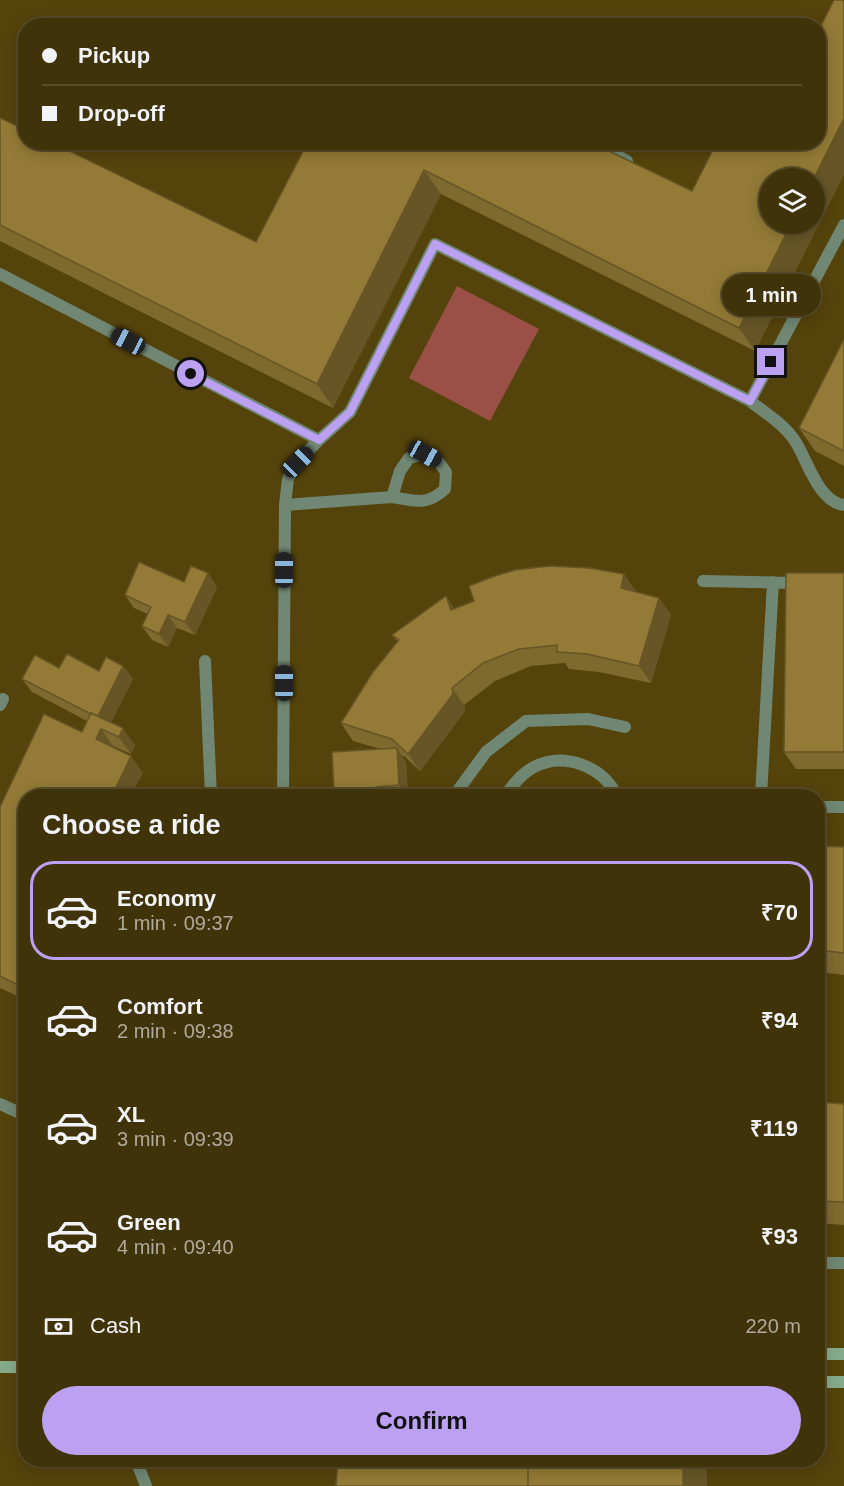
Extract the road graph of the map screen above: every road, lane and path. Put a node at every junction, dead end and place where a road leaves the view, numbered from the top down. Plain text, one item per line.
1 (606, 150) edge
2 (641, 168) edge
3 (844, 225) edge
4 (0, 274) edge
5 (750, 401) junction
6 (319, 440) junction
7 (392, 497) junction
8 (285, 505) junction
9 (844, 505) edge
10 (703, 581) dead end
11 (774, 582) junction
12 (812, 583) edge
13 (205, 662) dead end
14 (625, 727) dead end
15 (211, 789) edge
16 (283, 789) edge
17 (459, 789) edge
18 (510, 789) edge
19 (614, 789) edge
20 (761, 789) edge
21 (825, 807) edge
22 (844, 807) edge
23 (0, 1104) edge
24 (18, 1112) edge
25 (825, 1263) edge
26 (844, 1263) edge
27 (825, 1354) edge
28 (844, 1354) edge
29 (0, 1367) edge
30 (18, 1367) edge
31 (825, 1382) edge
32 (844, 1382) edge
33 (139, 1467) edge
34 (146, 1486) edge

1 - 2 street
3 - 5 street
4 - 6 street
5 - 6 street
5 - 9 street
6 - 8 street
7 - 7 street
7 - 8 street
8 - 16 street
10 - 11 street
11 - 12 street
11 - 20 street
13 - 15 street
14 - 17 street
18 - 19 street
21 - 22 street
23 - 24 street
25 - 26 street
27 - 28 street
29 - 30 street
31 - 32 street
33 - 34 street

